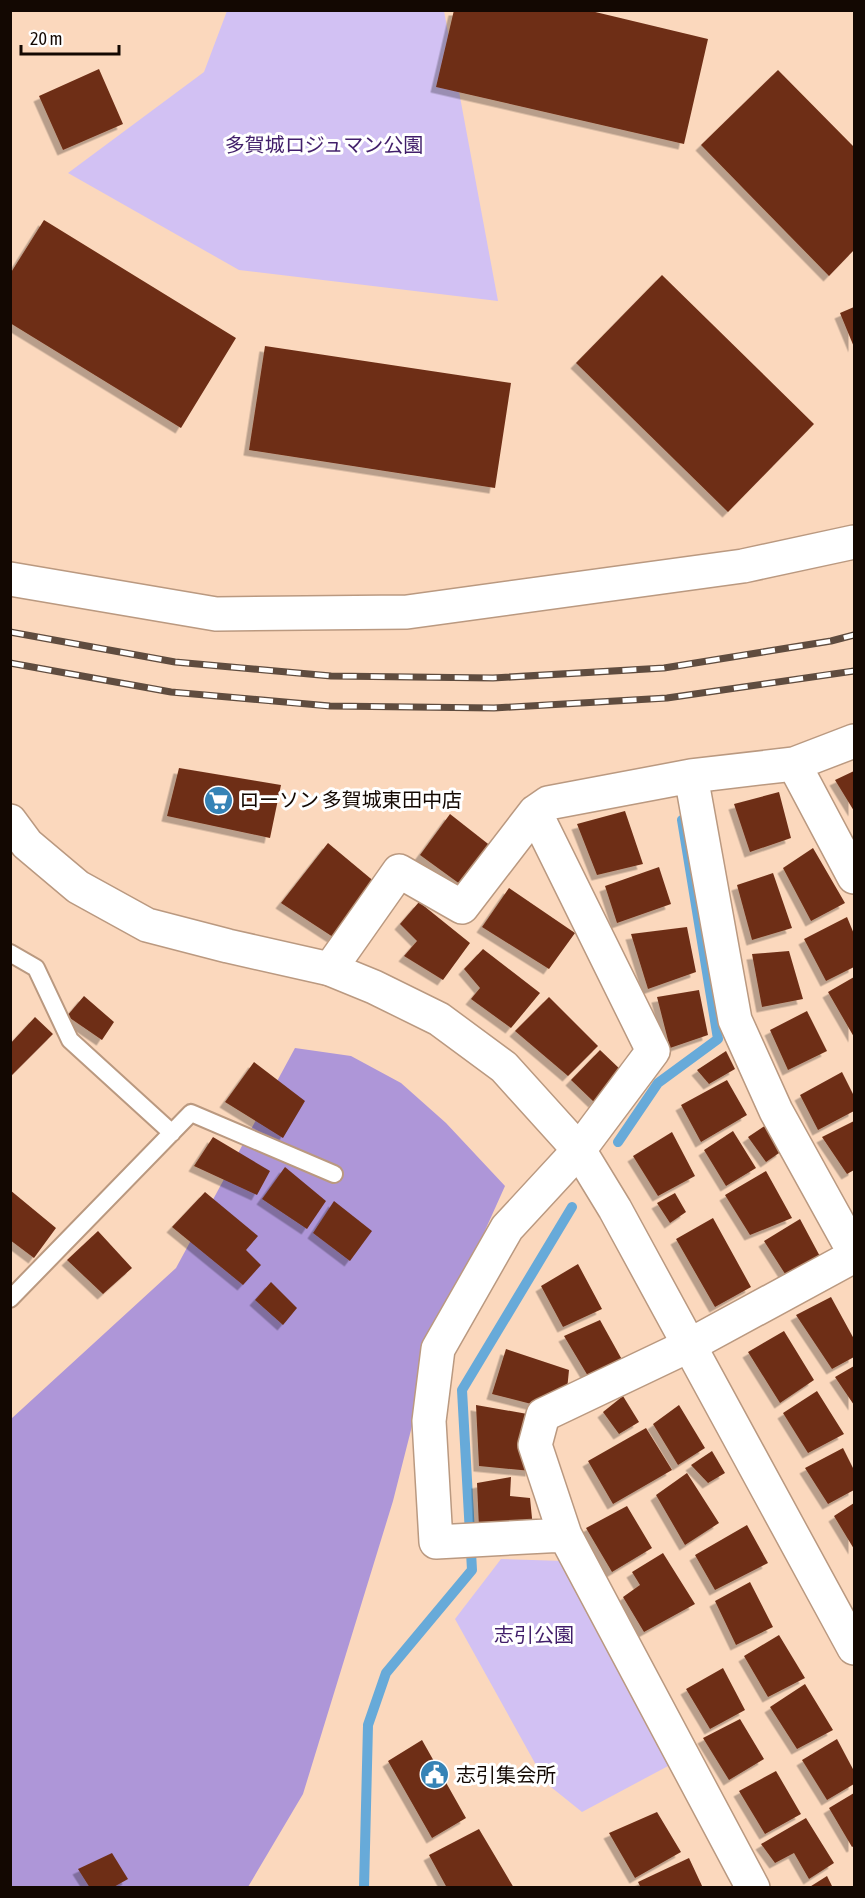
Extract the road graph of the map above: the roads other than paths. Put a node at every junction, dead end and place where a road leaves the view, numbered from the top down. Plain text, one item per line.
1 (855, 542) edge
2 (10, 579) edge
3 (855, 741) edge
4 (795, 764) junction
5 (691, 776) junction
6 (535, 812) junction
7 (10, 821) edge
8 (855, 877) edge
9 (10, 953) edge
10 (330, 969) junction
11 (172, 1132) junction
12 (579, 1150) junction
13 (334, 1174) dead end
14 (855, 1254) edge
15 (10, 1299) edge
16 (690, 1345) junction
17 (565, 1535) junction
18 (855, 1648) edge
19 (753, 1887) edge

1 - 2 street
3 - 4 street
4 - 5 street
4 - 8 street
5 - 6 street
5 - 14 street
6 - 10 street
6 - 12 street
7 - 10 street
9 - 11 lane
10 - 12 street
11 - 13 lane
11 - 15 lane
12 - 16 street
12 - 17 street
14 - 16 street
16 - 17 street
16 - 18 street
17 - 19 street

